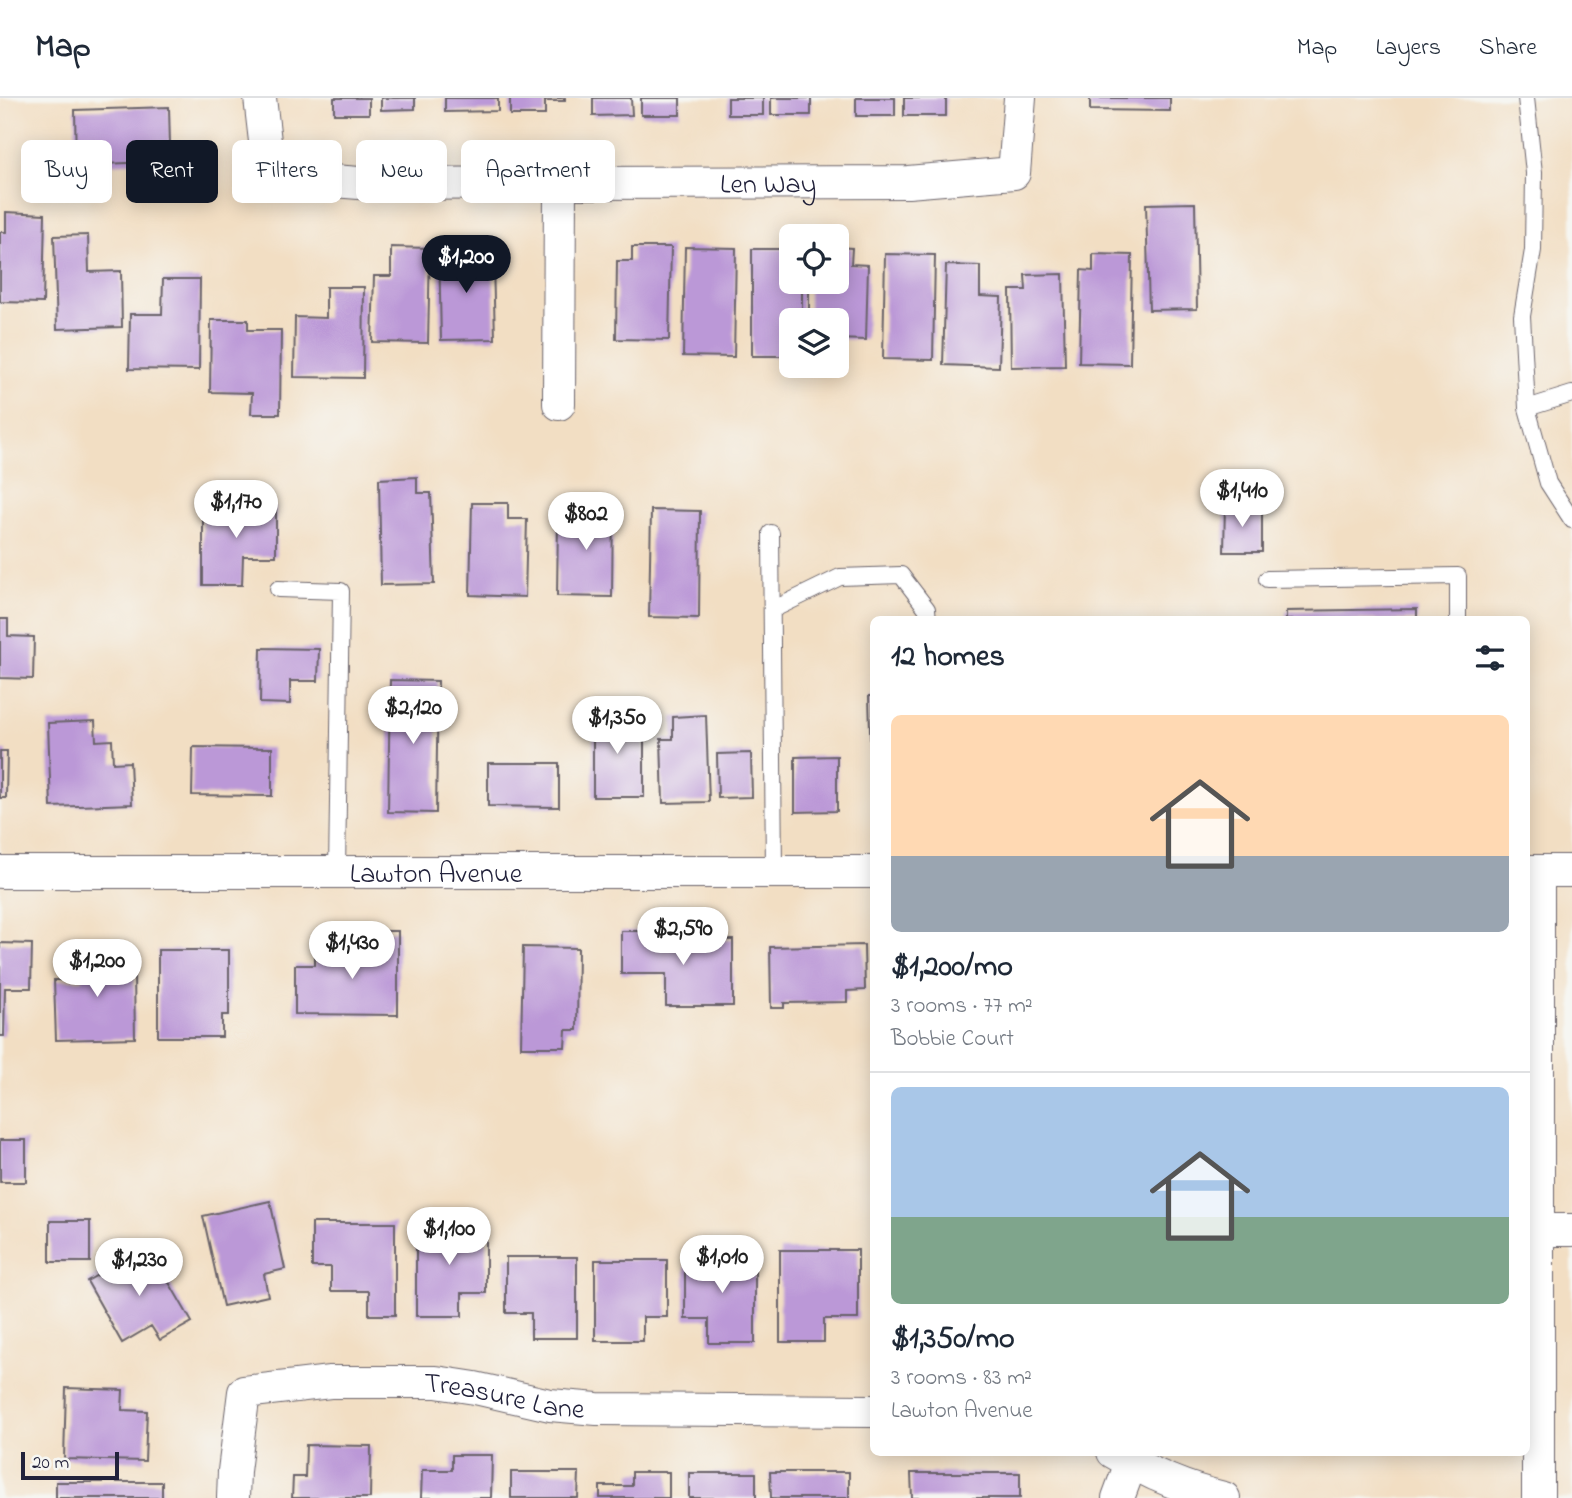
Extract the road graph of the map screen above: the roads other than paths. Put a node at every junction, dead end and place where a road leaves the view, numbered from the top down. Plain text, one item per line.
1 (260, 98) edge
2 (1020, 98) edge
3 (1526, 98) edge
4 (615, 183) edge
5 (461, 184) edge
6 (560, 203) edge
7 (1572, 394) edge
8 (559, 404) dead end
9 (1527, 408) junction
10 (1572, 520) edge
11 (771, 533) dead end
12 (1266, 579) dead end
13 (278, 589) dead end
14 (772, 610) junction
15 (928, 616) edge
16 (1458, 616) edge
17 (1532, 871) edge
18 (1572, 871) edge
19 (0, 872) edge
20 (337, 872) junction
21 (774, 872) junction
22 (870, 872) edge
23 (1537, 1230) junction
24 (1572, 1230) edge
25 (870, 1411) edge
26 (1122, 1458) edge
27 (233, 1498) edge
28 (1118, 1498) edge
29 (1224, 1498) edge
30 (1538, 1498) edge

1 - 5 street, Len Way
2 - 4 street, Len Way
3 - 9 lane
6 - 8 street
7 - 9 lane
9 - 10 lane
11 - 14 lane
12 - 16 lane
13 - 20 lane
14 - 15 lane
14 - 21 lane
17 - 18 street
17 - 23 street
19 - 20 street, Lawton Avenue
20 - 21 street, Lawton Avenue
21 - 22 street, Lawton Avenue
23 - 24 street
23 - 30 street
25 - 27 street, Treasure Lane
26 - 28 street
26 - 29 street

